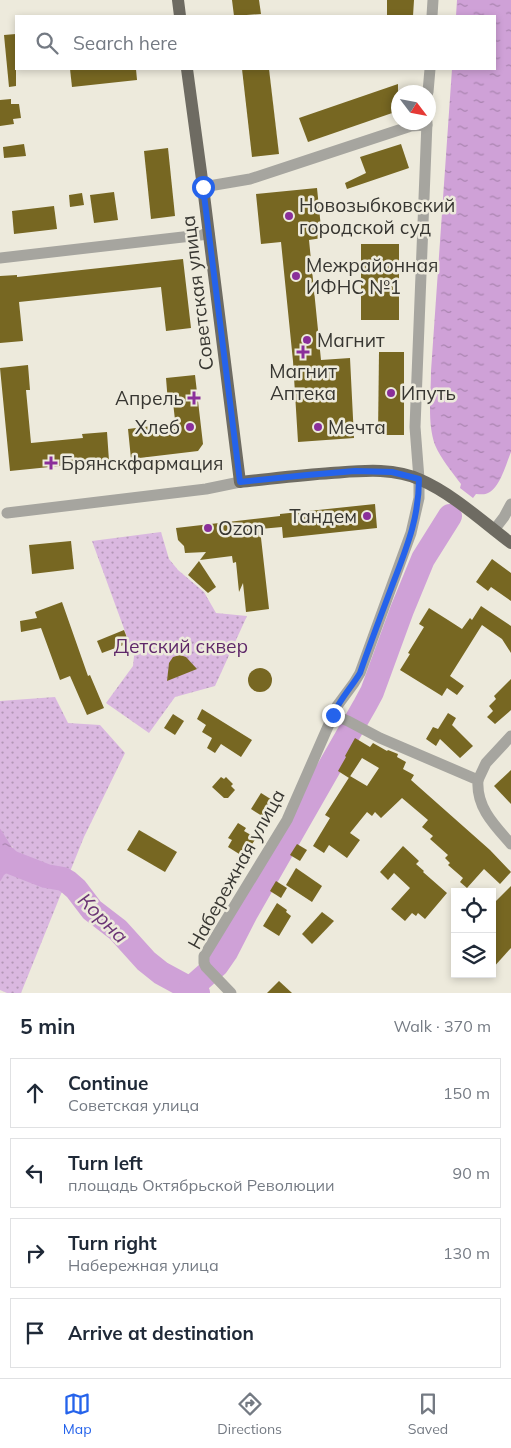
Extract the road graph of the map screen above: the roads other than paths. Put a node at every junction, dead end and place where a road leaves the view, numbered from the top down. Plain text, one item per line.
1 (178, 0) edge
2 (433, 0) edge
3 (180, 15) edge
4 (432, 15) edge
5 (187, 70) edge
6 (430, 70) edge
7 (429, 85) edge
8 (399, 130) edge
9 (427, 130) edge
10 (203, 187) junction
11 (209, 234) junction
12 (0, 258) edge
13 (419, 479) junction
14 (240, 482) junction
15 (511, 504) edge
16 (7, 513) dead end
17 (494, 530) junction
18 (511, 543) edge
19 (333, 715) junction
20 (511, 736) edge
21 (478, 780) junction
22 (511, 844) edge
23 (232, 993) edge

1 - 3 main road
2 - 4 street
5 - 10 main road, Советская улица
6 - 7 street
8 - 10 street
9 - 13 street, Набережная улица
10 - 11 main road, Советская улица
11 - 12 street
11 - 14 main road, Советская улица
13 - 14 main road
13 - 17 main road
13 - 19 street, Набережная улица
14 - 16 street
15 - 17 street
17 - 18 main road
19 - 21 street
19 - 23 street, Набережная улица
20 - 21 street
21 - 22 street

